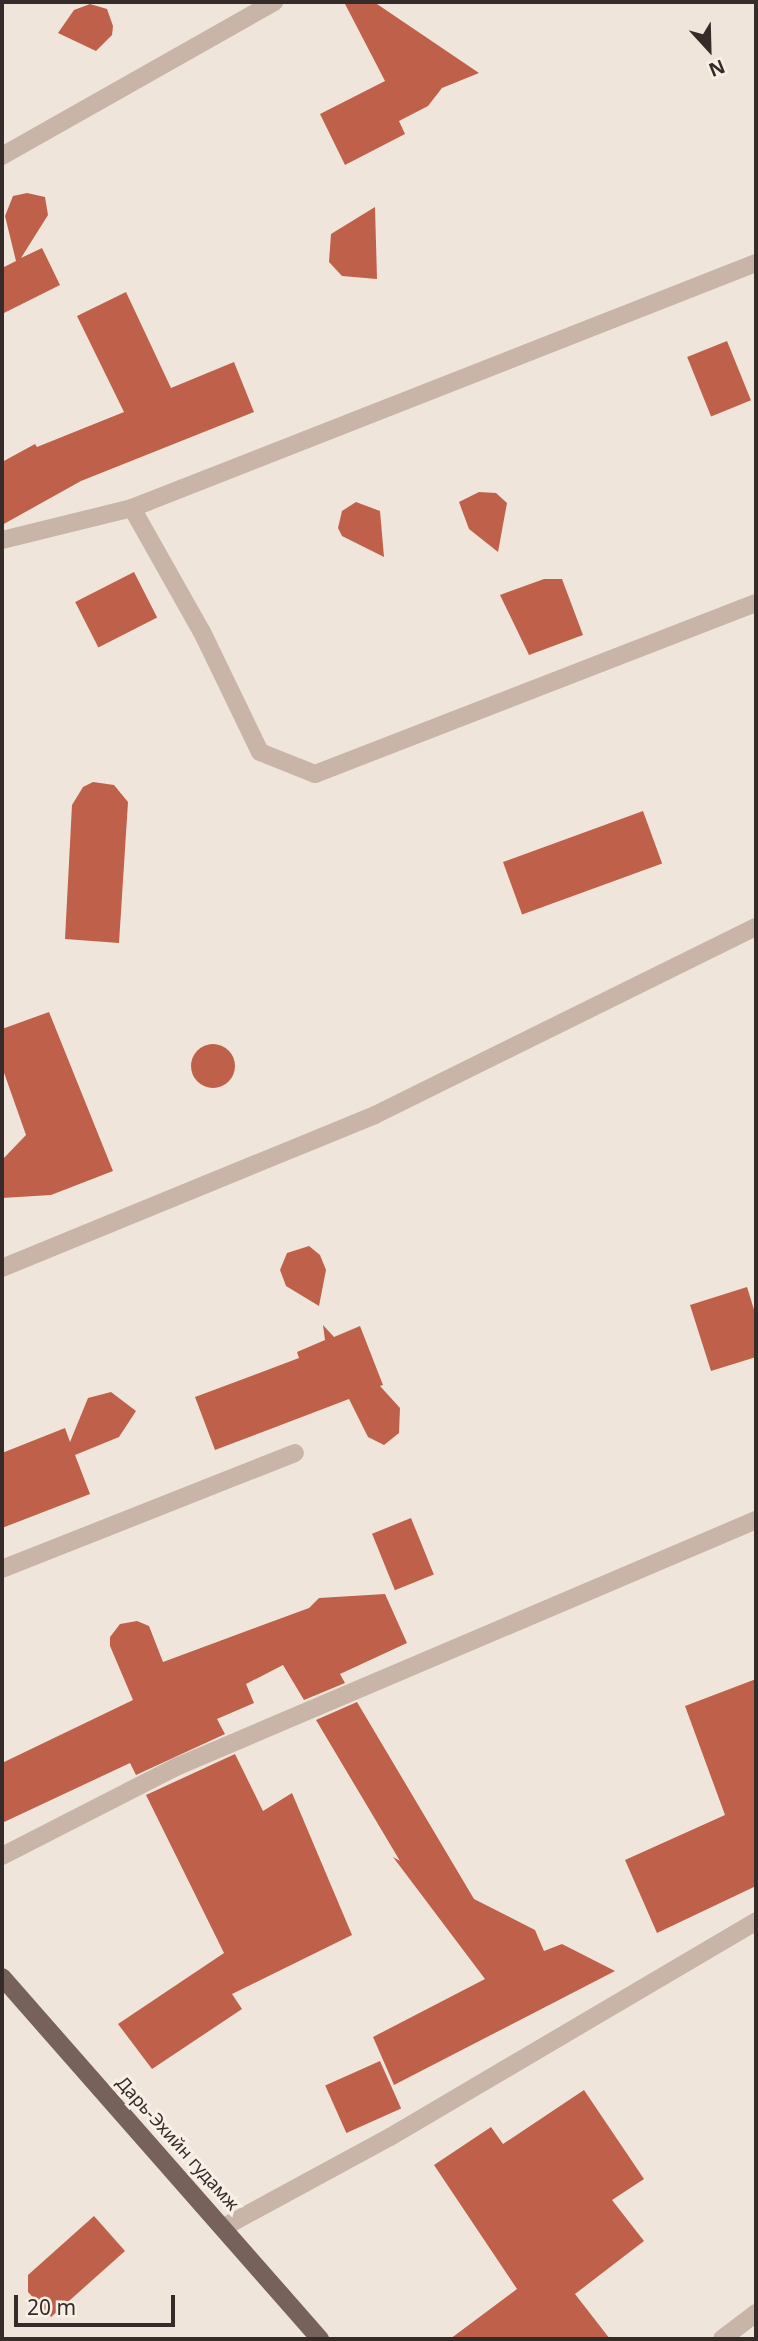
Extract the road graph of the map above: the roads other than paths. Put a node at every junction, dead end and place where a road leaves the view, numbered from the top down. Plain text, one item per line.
1 (274, 2) edge
2 (2, 156) edge
3 (756, 263) edge
4 (132, 508) junction
5 (2, 540) edge
6 (756, 603) edge
7 (756, 927) edge
8 (2, 1268) edge
9 (295, 1453) dead end
10 (756, 1520) edge
11 (2, 1569) edge
12 (2, 1856) edge
13 (756, 1921) edge
14 (2, 1977) edge
15 (224, 2227) junction
16 (756, 2313) edge
17 (320, 2339) edge
18 (722, 2339) edge

1 - 2 street
3 - 4 street
4 - 5 street
4 - 6 street
7 - 8 street
9 - 11 street
10 - 12 street
13 - 15 street
14 - 15 main road, Дарь-Эхийн гудамж
15 - 17 main road, Дарь-Эхийн гудамж
16 - 18 street

